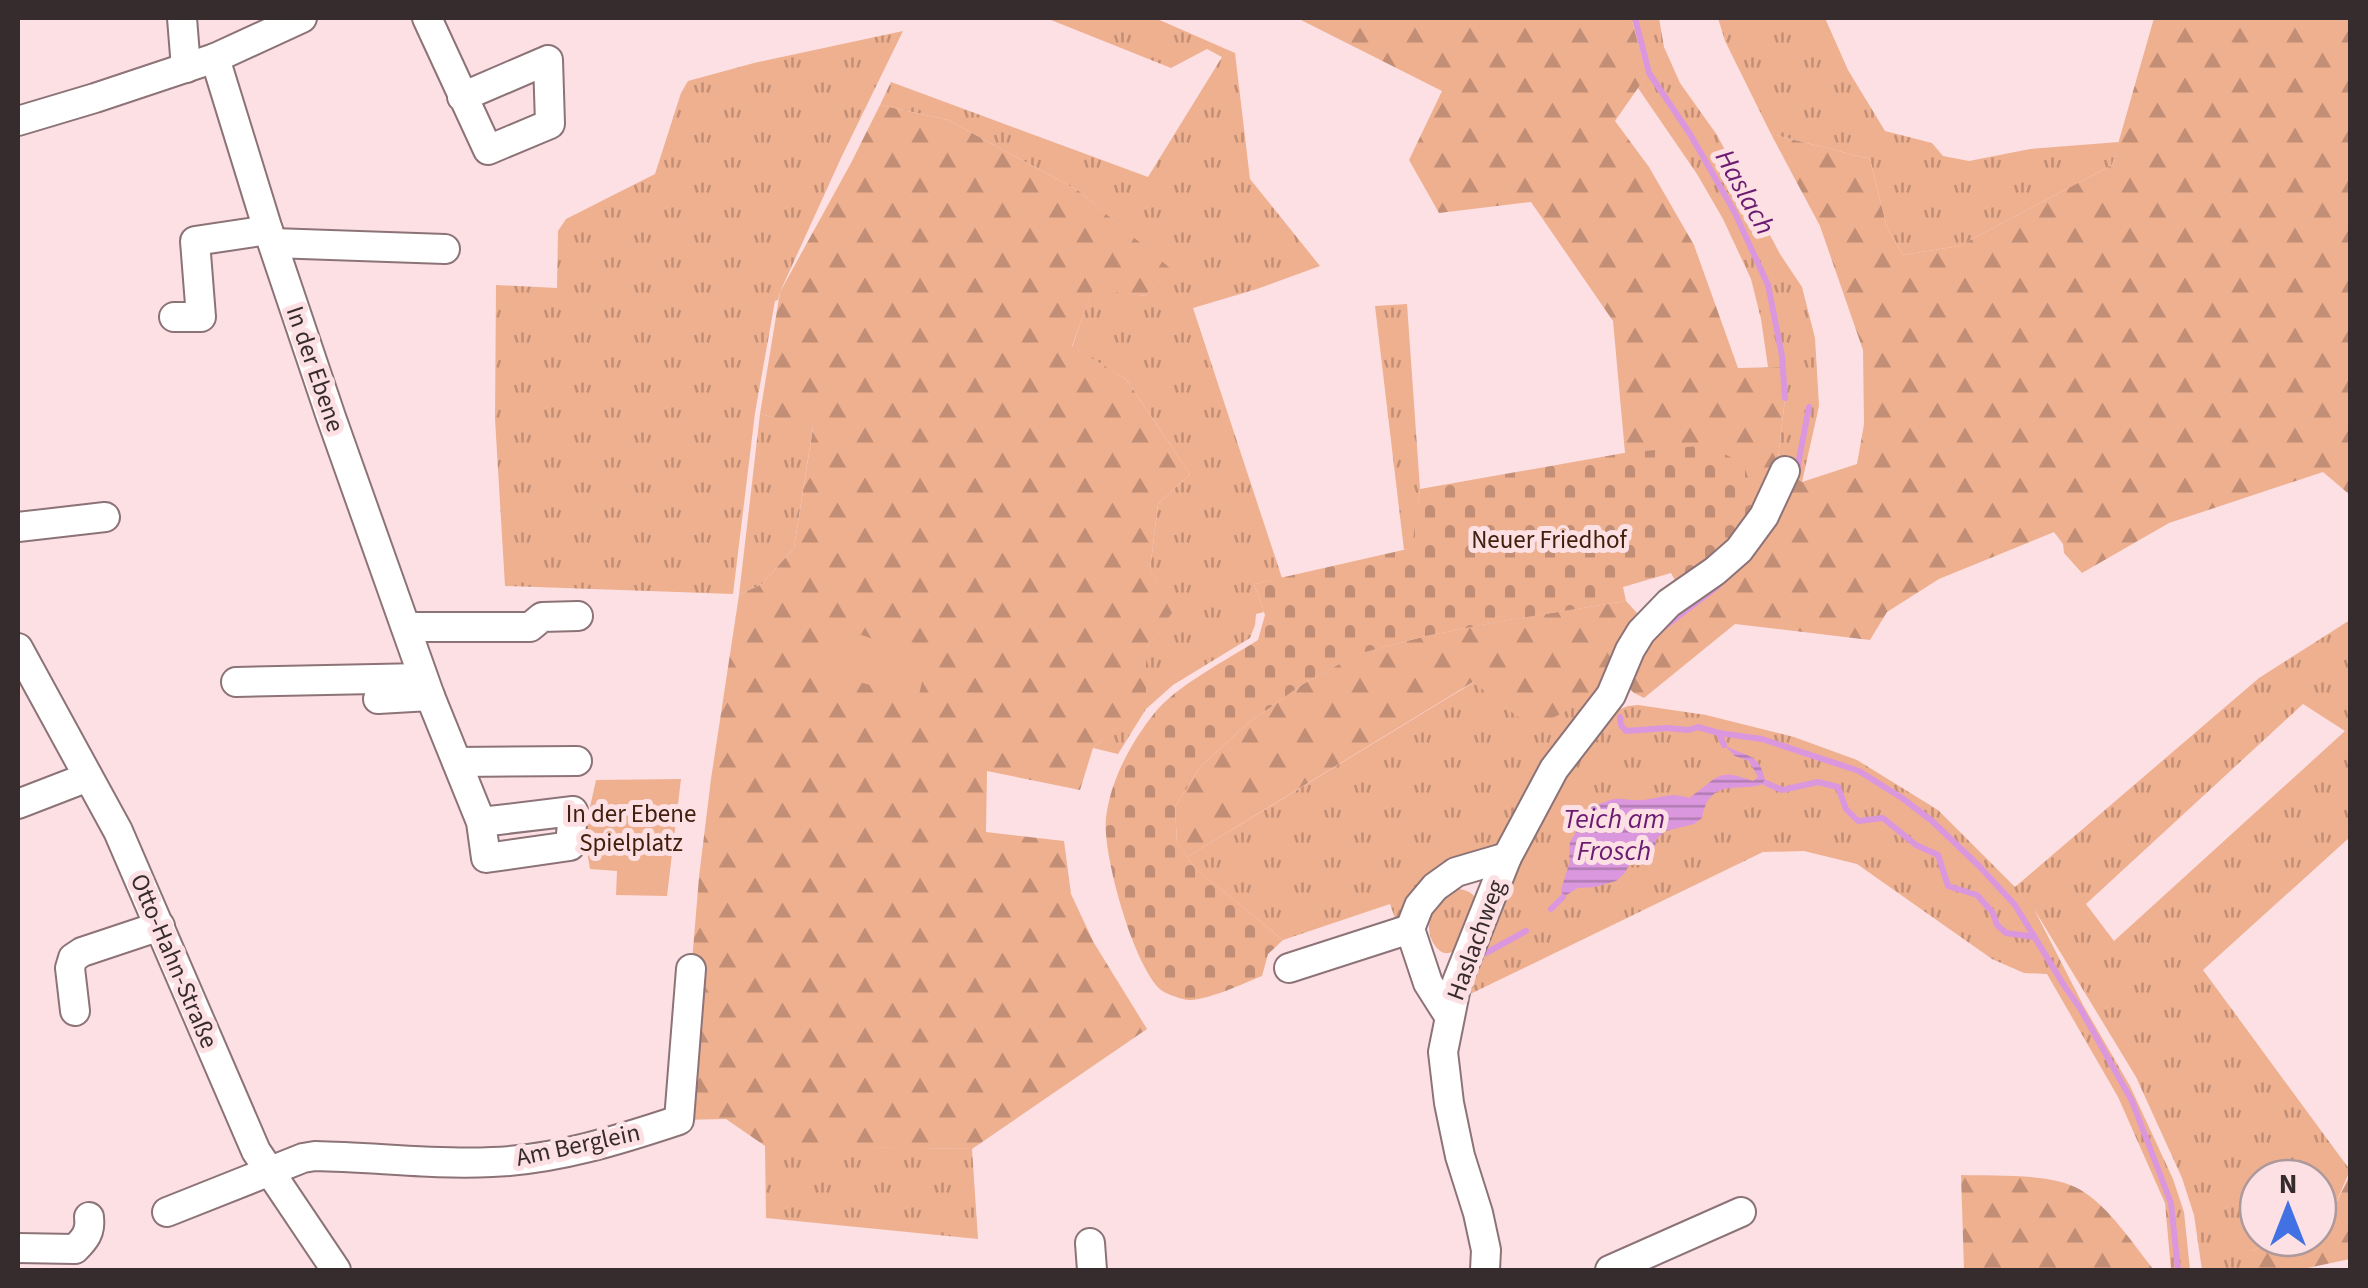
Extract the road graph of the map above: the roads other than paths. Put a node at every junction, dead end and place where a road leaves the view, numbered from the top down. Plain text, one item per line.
1 (182, 18) edge
2 (302, 18) edge
3 (427, 18) edge
4 (215, 58) junction
5 (186, 68) junction
6 (462, 97) dead end
7 (18, 121) edge
8 (270, 236) junction
9 (444, 249) dead end
10 (174, 317) dead end
11 (1785, 470) dead end
12 (104, 516) dead end
13 (18, 527) edge
14 (578, 616) dead end
15 (406, 627) junction
16 (18, 648) edge
17 (236, 682) dead end
18 (427, 687) junction
19 (378, 699) dead end
20 (577, 761) dead end
21 (457, 762) junction
22 (88, 777) junction
23 (18, 804) edge
24 (482, 822) dead end
25 (1507, 857) junction
26 (160, 926) junction
27 (1410, 929) junction
28 (1289, 968) dead end
29 (691, 969) dead end
30 (76, 1011) dead end
31 (1449, 1016) junction
32 (268, 1172) junction
33 (167, 1212) dead end
34 (1741, 1212) dead end
35 (89, 1216) dead end
36 (18, 1248) edge
37 (336, 1270) edge
38 (1485, 1270) edge
39 (1610, 1270) edge

1 - 5 street
2 - 4 street
3 - 6 street
4 - 5 street
4 - 8 street, In der Ebene
5 - 7 street
8 - 9 street
8 - 10 street
8 - 15 street, In der Ebene
11 - 25 street, Haslachweg
12 - 13 street
14 - 15 street
15 - 18 street, In der Ebene
16 - 22 street, Otto-Hahn-Straße
17 - 18 street
18 - 19 street
18 - 21 street, In der Ebene
20 - 21 street
21 - 24 street, In der Ebene
22 - 23 street
22 - 26 street, Otto-Hahn-Straße
25 - 27 street
25 - 31 street, Haslachweg
26 - 30 street
26 - 32 street, Otto-Hahn-Straße
27 - 28 street
27 - 31 street
29 - 32 street, Am Berglein
31 - 38 street, Haslachweg
32 - 33 street
32 - 37 street, Otto-Hahn-Straße
34 - 39 street
35 - 36 street

